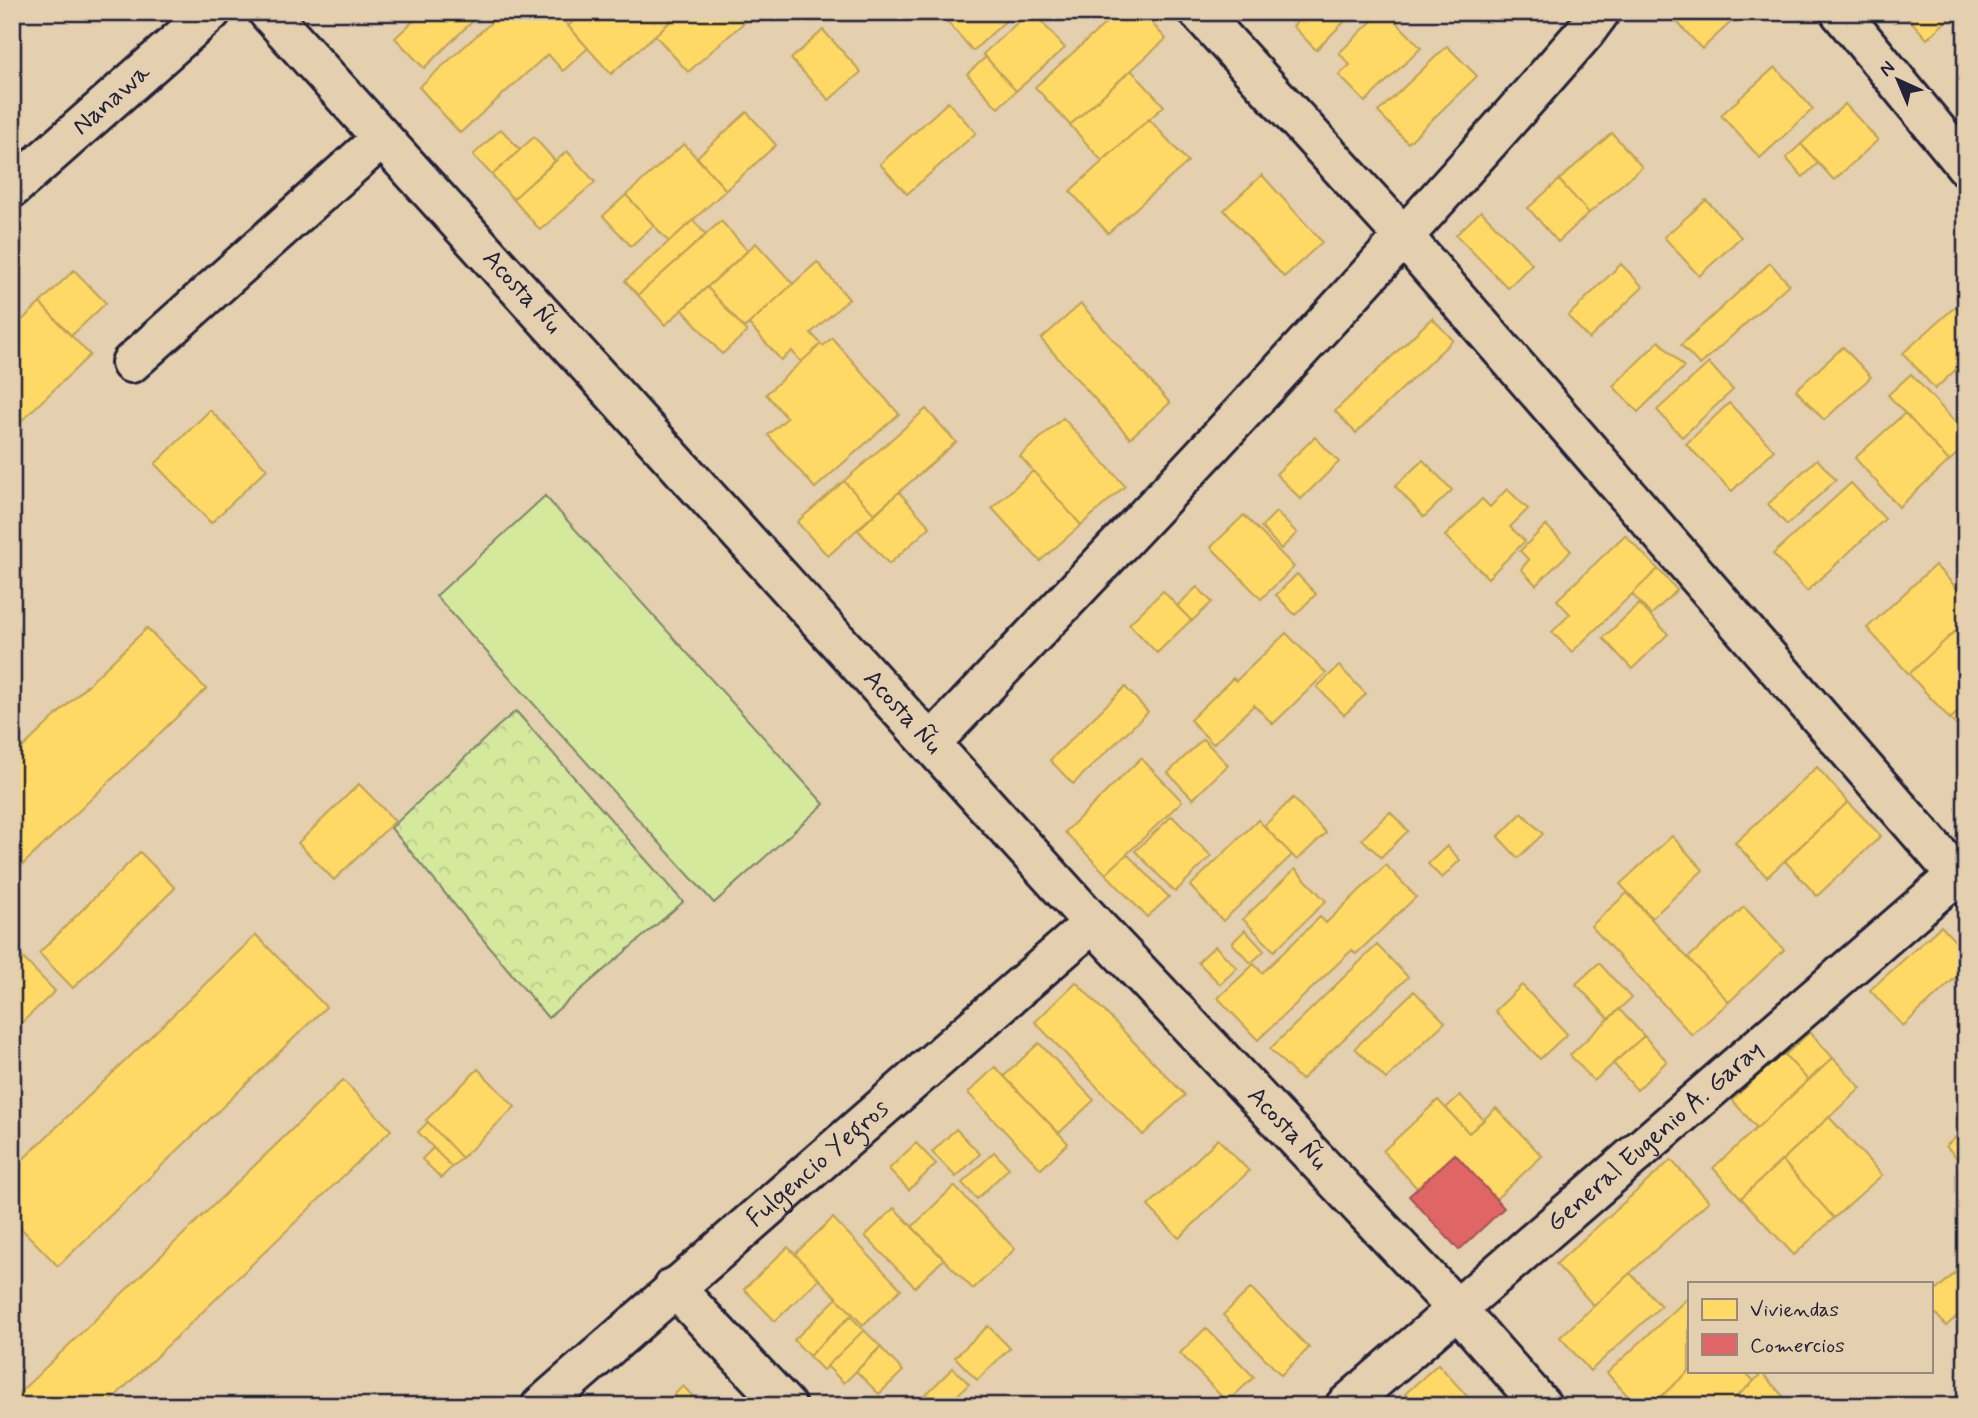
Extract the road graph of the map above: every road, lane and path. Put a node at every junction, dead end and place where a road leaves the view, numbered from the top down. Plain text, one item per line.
1 (211, 12) edge
2 (268, 12) edge
3 (1199, 12) edge
4 (1600, 12) edge
5 (1839, 12) edge
6 (382, 138) junction
7 (1966, 166) edge
8 (12, 188) edge
9 (1404, 237) junction
10 (131, 363) dead end
11 (931, 743) junction
12 (1963, 876) edge
13 (1093, 923) junction
14 (674, 1287) junction
15 (1457, 1309) junction
16 (541, 1406) edge
17 (786, 1406) edge
18 (1345, 1406) edge
19 (1542, 1406) edge

1 - 8 street, Nanawa
2 - 6 street, Acosta Ñu
3 - 9 street
4 - 9 street
5 - 7 street
6 - 10 street
6 - 11 street, Acosta Ñu
9 - 11 street
9 - 12 street
11 - 13 street, Acosta Ñu
12 - 15 street, General Eugenio A. Garay
13 - 14 street, Fulgencio Yegros
13 - 15 street, Acosta Ñu
14 - 16 street, Fulgencio Yegros
14 - 17 street
15 - 18 street, General Eugenio A. Garay
15 - 19 street, Acosta Ñu

